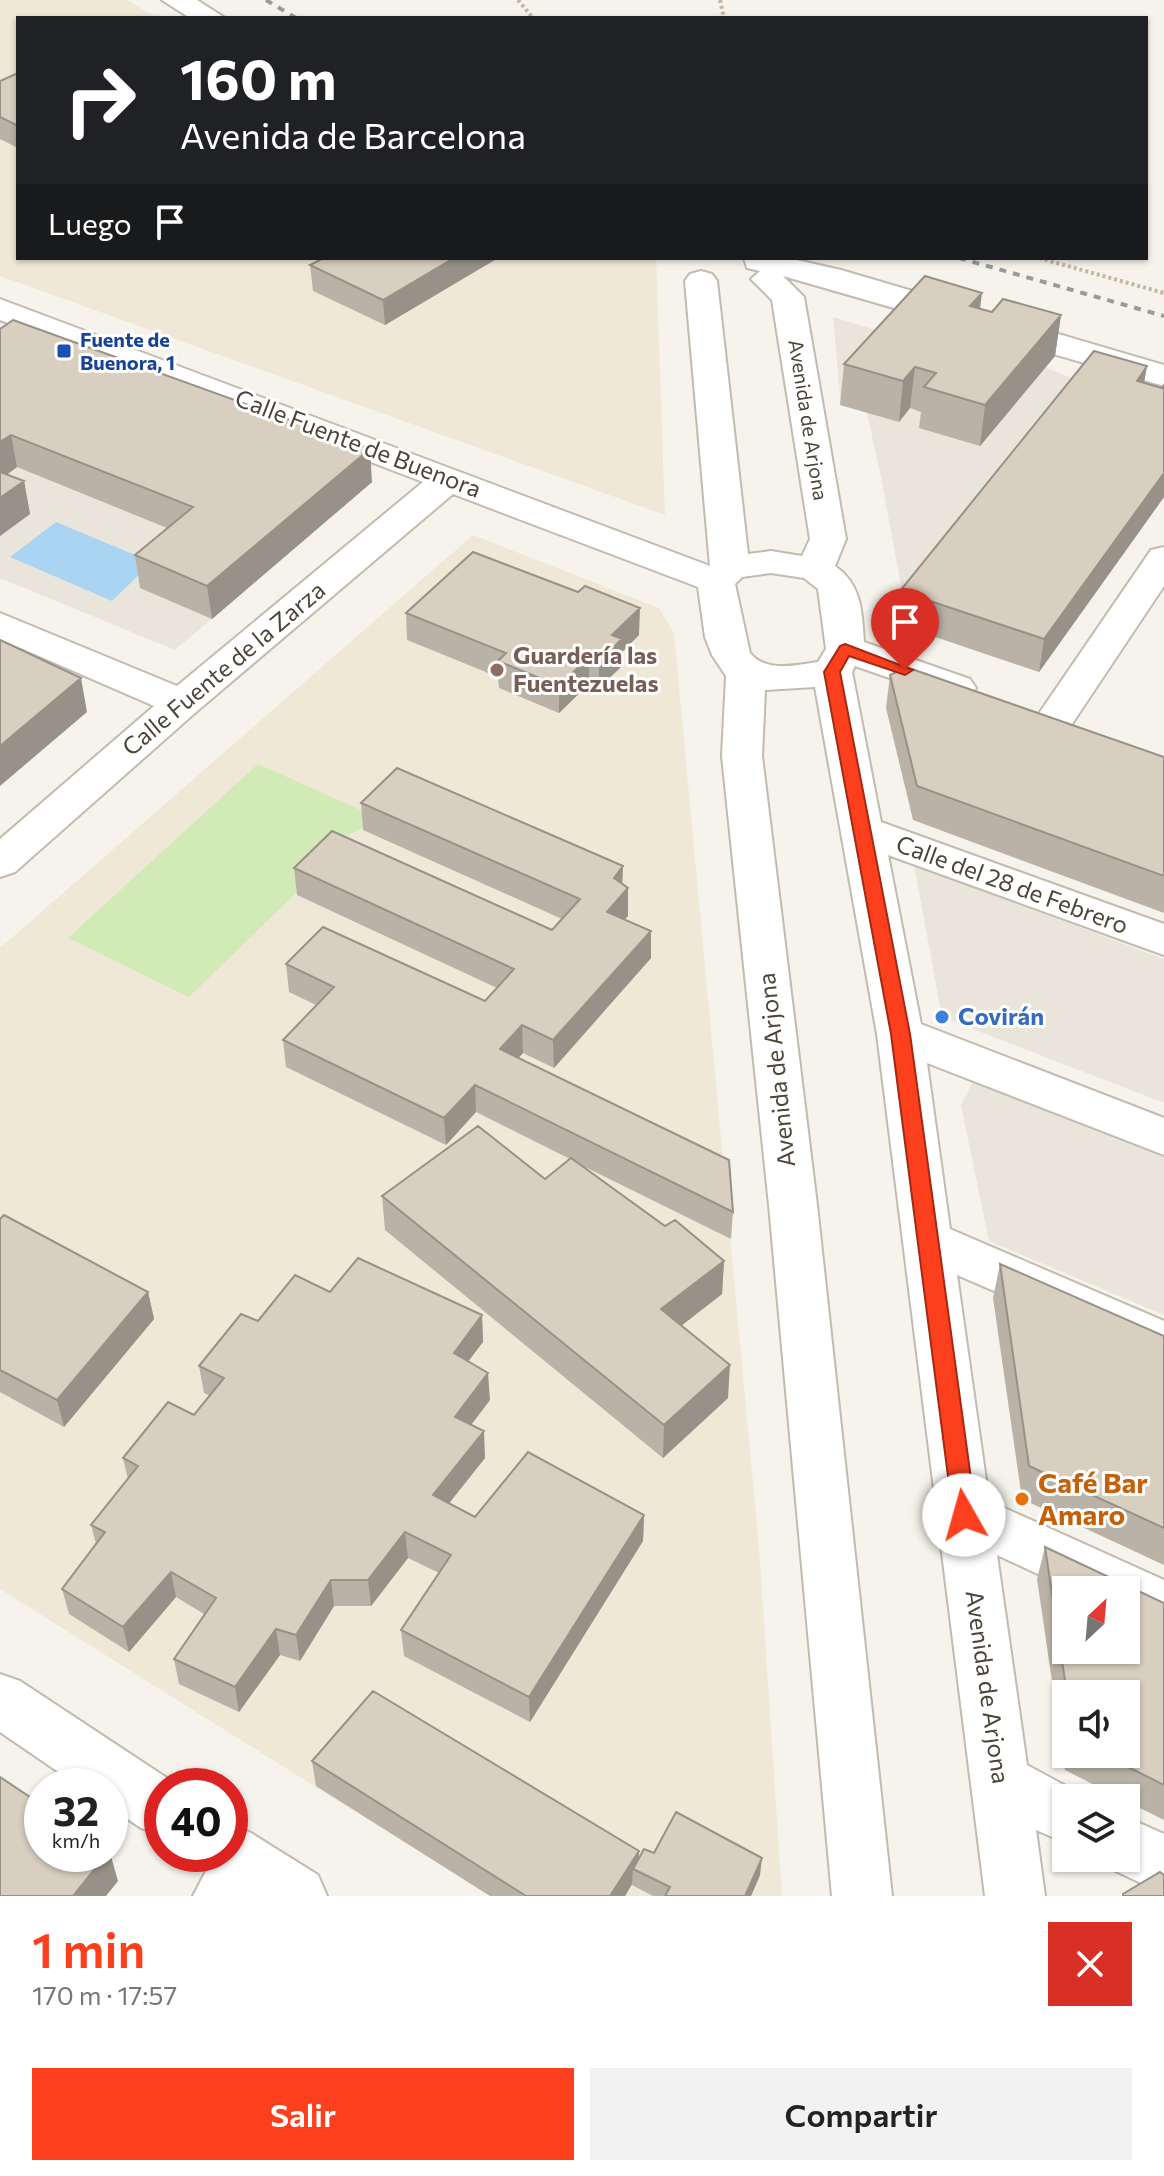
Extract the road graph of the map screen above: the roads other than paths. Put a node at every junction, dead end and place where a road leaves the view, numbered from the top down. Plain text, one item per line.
1 (176, 0) edge
2 (207, 16) edge
3 (705, 270) edge
4 (750, 276) edge
5 (4, 314) edge
6 (1164, 376) edge
7 (450, 478) junction
8 (1164, 558) edge
9 (815, 569) junction
10 (723, 574) junction
11 (0, 625) edge
12 (839, 661) junction
13 (746, 674) junction
14 (182, 703) junction
15 (1024, 711) junction
16 (1095, 736) edge
17 (861, 830) junction
18 (0, 862) edge
19 (1164, 940) edge
20 (900, 1034) junction
21 (1164, 1137) edge
22 (929, 1241) junction
23 (1164, 1343) edge
24 (964, 1515) junction
25 (1164, 1606) edge
26 (0, 1700) edge
27 (1000, 1782) junction
28 (144, 1796) edge
29 (1052, 1808) edge
30 (1140, 1853) edge
31 (1164, 1865) edge
32 (236, 1872) edge
33 (297, 1896) edge
34 (862, 1896) edge
35 (1015, 1896) edge

1 - 2 street
3 - 4 street
3 - 10 street
4 - 6 street
4 - 9 street, Avenida de Arjona
5 - 7 street, Calle Fuente de Buenora
7 - 10 street, Calle Fuente de Buenora
7 - 14 street, Calle Fuente de la Zarza
8 - 15 street
9 - 10 street
9 - 12 street
10 - 13 street
11 - 14 street
12 - 13 street
12 - 15 street
12 - 17 street, Avenida de Arjona
13 - 34 street, Avenida de Arjona
14 - 18 street, Calle Fuente de la Zarza
15 - 16 street
17 - 19 street, Calle del 28 de Febrero
17 - 20 street, Avenida de Arjona
20 - 21 street
20 - 22 street, Avenida de Arjona
22 - 23 street
22 - 24 street, Avenida de Arjona
24 - 25 street
24 - 27 street, Avenida de Arjona
26 - 28 street
27 - 29 street
27 - 35 street, Avenida de Arjona
30 - 31 street
32 - 33 street

